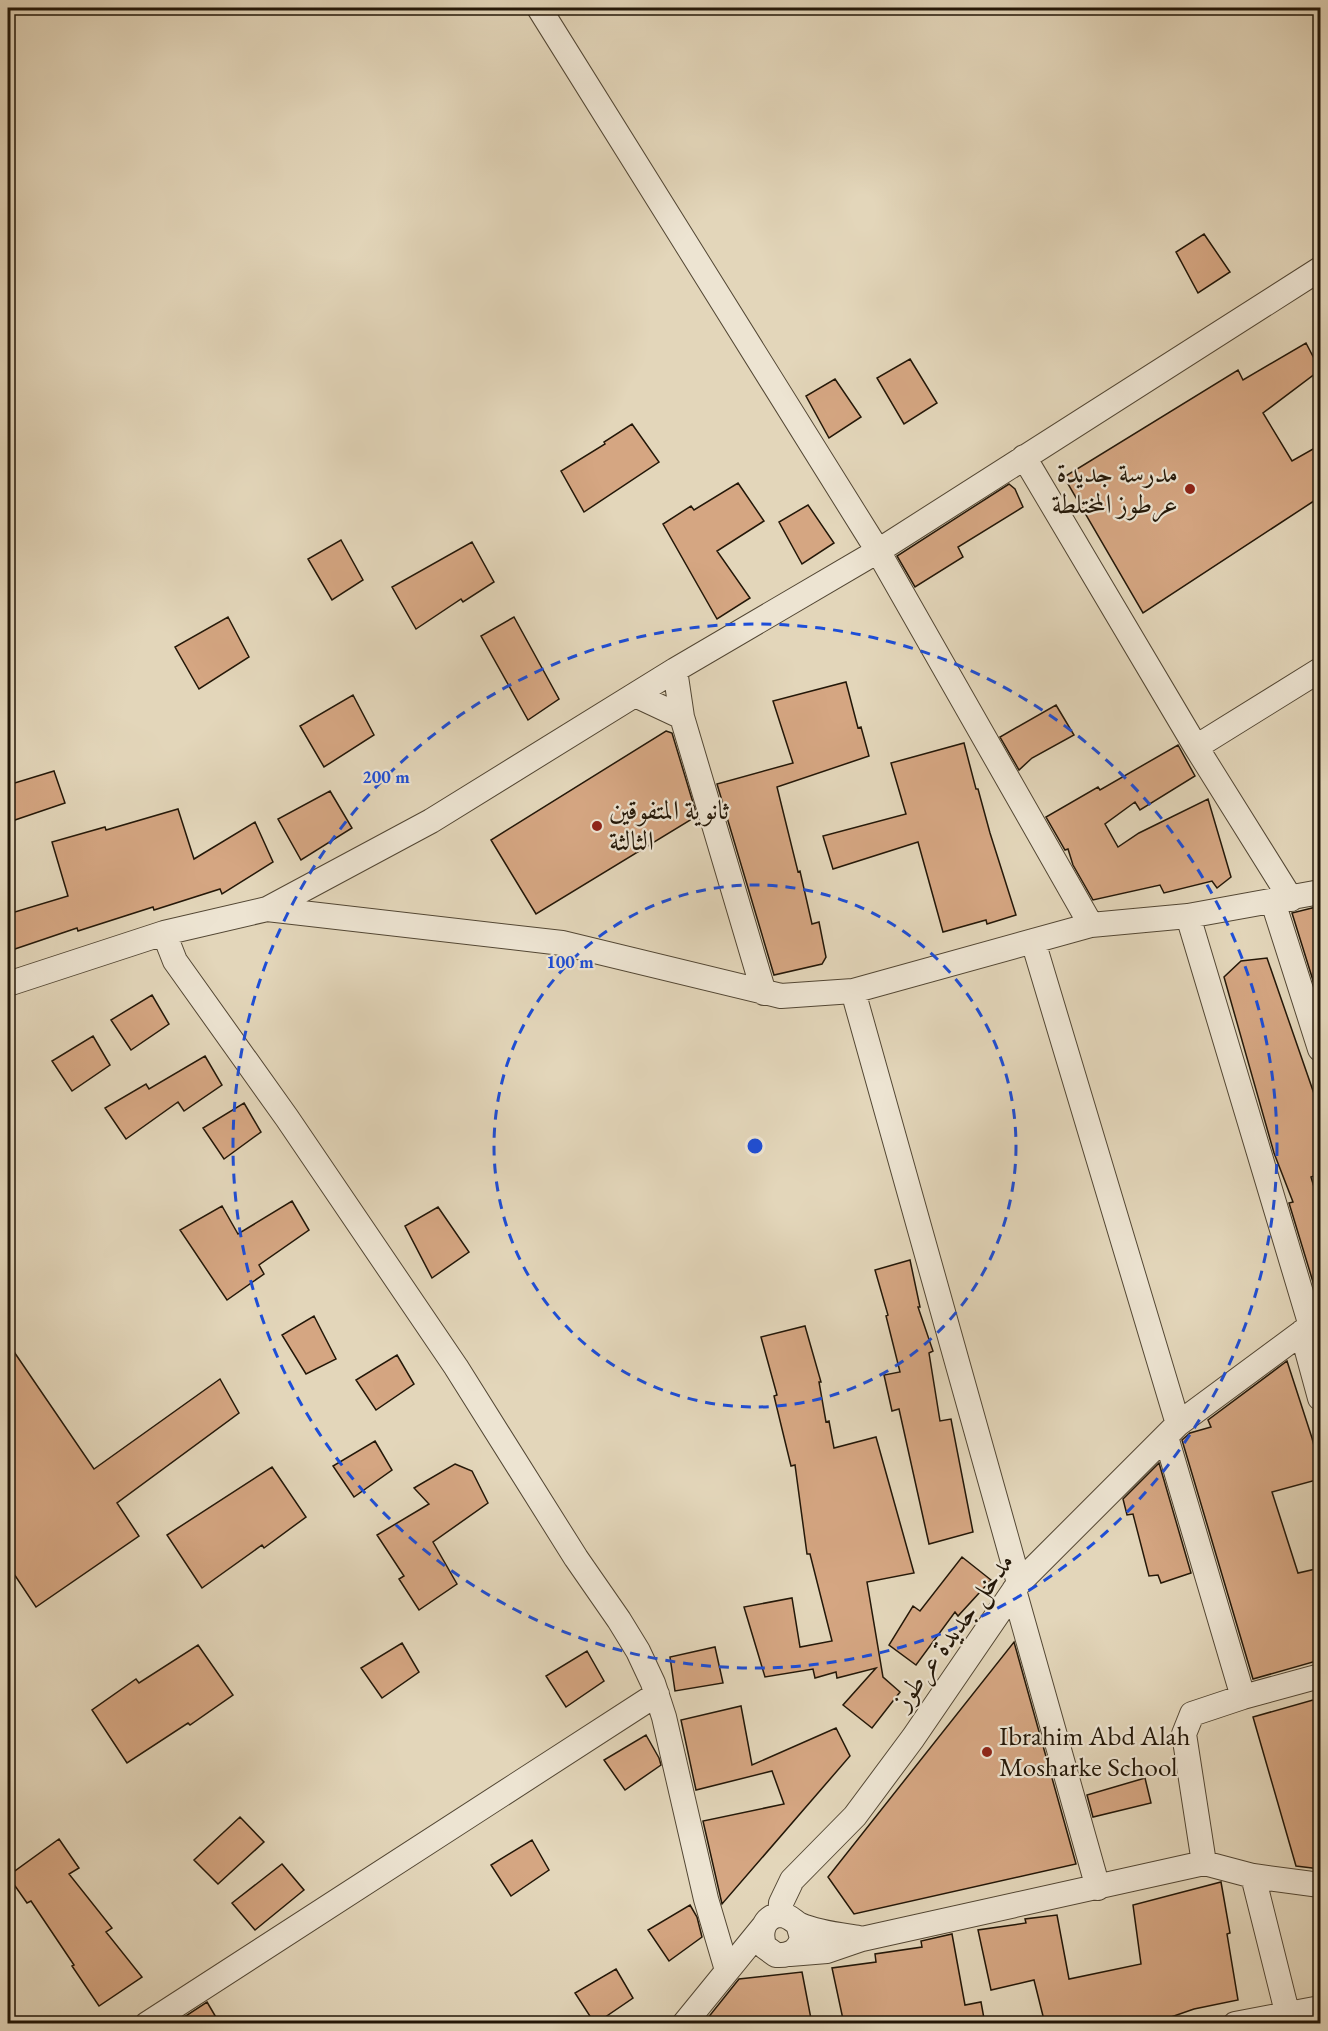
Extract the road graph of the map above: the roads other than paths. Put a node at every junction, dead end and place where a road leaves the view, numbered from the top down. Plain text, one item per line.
1 (539, 8) edge
2 (1320, 269) edge
3 (1024, 457) junction
4 (878, 550) junction
5 (675, 670) junction
6 (1320, 670) edge
7 (635, 695) junction
8 (682, 717) junction
9 (1196, 747) junction
10 (1320, 892) edge
11 (1282, 900) junction
12 (267, 909) junction
13 (1188, 916) junction
14 (1090, 925) junction
15 (164, 933) junction
16 (1032, 941) junction
17 (8, 984) edge
18 (853, 992) junction
19 (764, 993) junction
20 (1320, 1049) edge
21 (1311, 1326) edge
22 (1320, 1398) edge
23 (1172, 1431) junction
24 (1016, 1586) junction
25 (1320, 1676) edge
26 (657, 1694) junction
27 (1243, 1697) junction
28 (1204, 1863) junction
29 (1252, 1876) junction
30 (1320, 1885) edge
31 (1098, 1888) junction
32 (780, 1922) junction
33 (862, 1939) junction
34 (786, 1955) junction
35 (727, 1970) junction
36 (1320, 2008) edge
37 (1288, 2019) edge
38 (147, 2024) edge
39 (684, 2024) edge
40 (1235, 2024) edge

1 - 4 street
2 - 3 street
3 - 4 street
3 - 9 street
4 - 5 street
4 - 14 street
5 - 7 street
5 - 8 street
6 - 9 street
7 - 8 street
7 - 12 street
8 - 19 street
9 - 11 street
10 - 11 street
11 - 13 street
11 - 20 street
12 - 15 street
12 - 19 street
13 - 14 street
13 - 21 street
14 - 16 street
15 - 17 street
15 - 26 street
16 - 18 street
16 - 23 street
18 - 19 street
18 - 24 street
21 - 22 street
21 - 23 street, مدخل جديدة عرطوز
23 - 24 street, مدخل جديدة عرطوز
23 - 27 street
24 - 31 street
24 - 32 street, مدخل جديدة عرطوز
25 - 27 street
26 - 35 street
26 - 38 street
27 - 28 street
28 - 29 street
28 - 31 street
29 - 30 street
29 - 37 street
31 - 33 street
32 - 33 street
32 - 34 street
32 - 34 street
32 - 35 street
33 - 34 street
34 - 35 street
35 - 39 street
36 - 37 street
37 - 40 street

